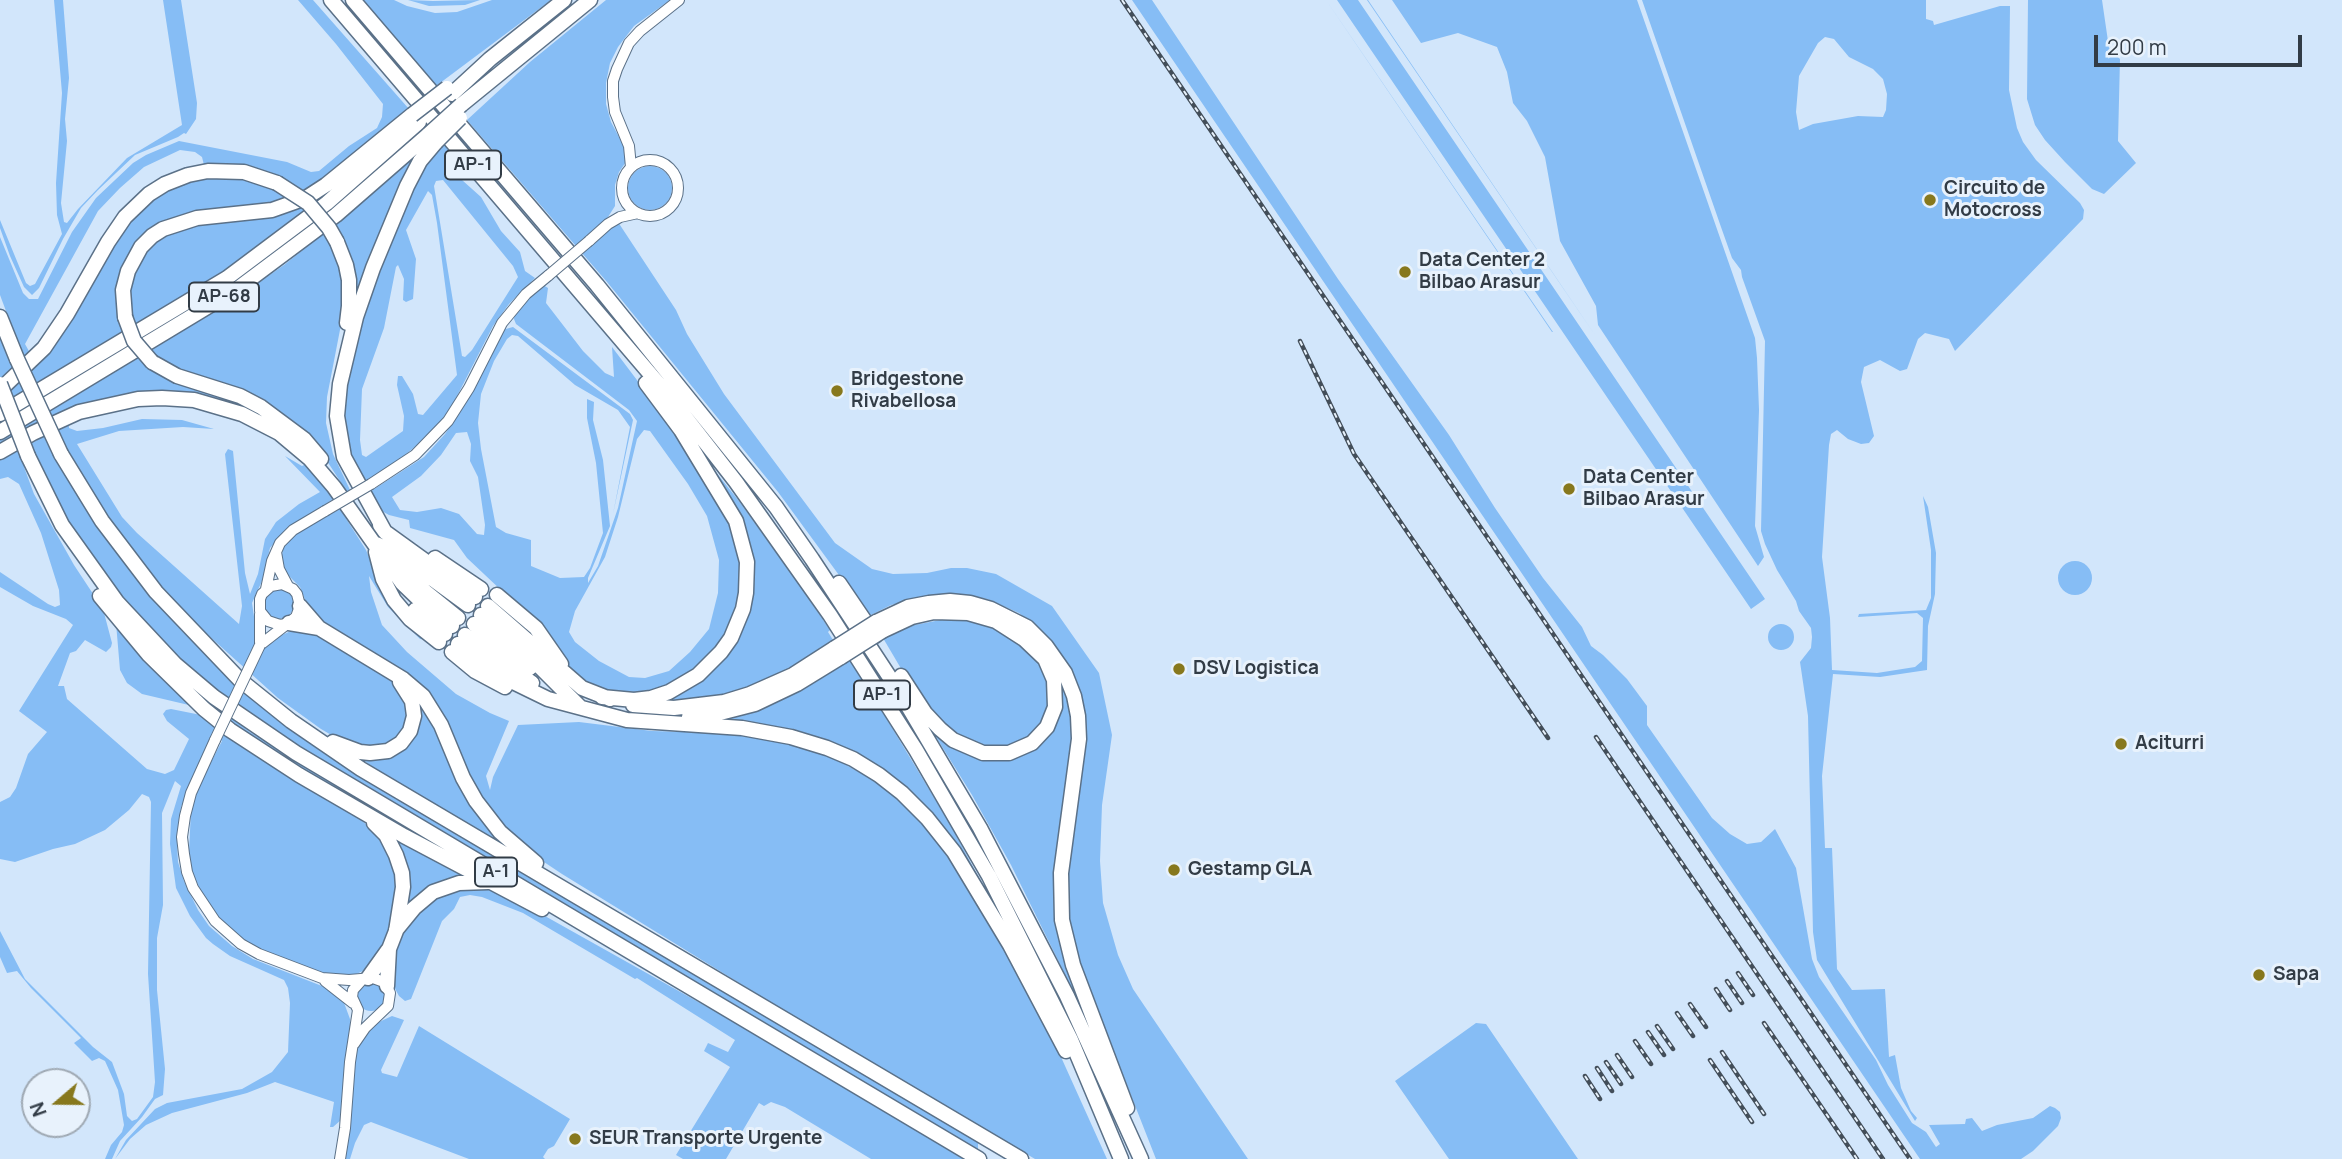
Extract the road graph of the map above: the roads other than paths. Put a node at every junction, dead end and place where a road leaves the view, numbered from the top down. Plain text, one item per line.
1 (331, 0) edge
2 (353, 0) edge
3 (564, 0) edge
4 (590, 0) edge
5 (680, 0) edge
6 (457, 100) junction
7 (415, 119) junction
8 (432, 138) junction
9 (629, 146) junction
10 (652, 160) junction
11 (631, 167) junction
12 (622, 187) junction
13 (638, 213) junction
14 (608, 224) junction
15 (0, 317) edge
16 (614, 331) junction
17 (0, 384) edge
18 (0, 390) edge
19 (0, 414) edge
20 (0, 432) edge
21 (0, 452) edge
22 (776, 507) junction
23 (62, 525) junction
24 (386, 532) junction
25 (374, 544) junction
26 (409, 550) junction
27 (276, 552) junction
28 (288, 586) junction
29 (266, 589) junction
30 (300, 606) junction
31 (260, 611) junction
32 (461, 613) junction
33 (288, 623) junction
34 (474, 623) junction
35 (879, 626) junction
36 (319, 628) junction
37 (261, 645) junction
38 (838, 652) junction
39 (392, 674) junction
40 (602, 696) junction
41 (581, 708) junction
42 (291, 721) junction
43 (642, 723) junction
44 (363, 812) junction
45 (489, 882) junction
46 (565, 888) junction
47 (396, 931) junction
48 (389, 948) junction
49 (322, 978) junction
50 (365, 979) junction
51 (387, 986) junction
52 (355, 1007) junction
53 (378, 1015) junction
54 (757, 1027) junction
55 (354, 1044) junction
56 (1093, 1094) junction
57 (1140, 1158) edge
58 (340, 1159) edge
59 (979, 1159) edge
60 (1021, 1159) edge
61 (1121, 1159) edge

1 - 16 highway, AP-1
2 - 22 highway, AP-1
3 - 6 highway, AP-68
4 - 6 highway, AP-68
5 - 9 street
6 - 7 highway, AP-68
6 - 8 highway, AP-68, bridge
7 - 19 highway, AP-68
7 - 25 highway, bridge
8 - 20 highway, AP-68
8 - 24 highway
9 - 10 street
9 - 11 street
10 - 11 street
10 - 13 street
11 - 12 street
12 - 13 street
12 - 14 street
13 - 14 street
14 - 27 street, bridge
15 - 42 highway, A-1, bridge
16 - 40 highway
16 - 56 highway, AP-1
17 - 23 highway, A-1, bridge
18 - 24 highway, bridge
21 - 25 highway
22 - 35 highway
22 - 57 highway, AP-1
23 - 44 highway
23 - 54 highway, A-1
24 - 26 highway
25 - 32 highway
25 - 32 highway
25 - 32 highway
26 - 32 highway
26 - 32 highway
27 - 28 street
27 - 29 street
28 - 29 street
28 - 30 street
29 - 31 street
30 - 33 street
30 - 36 highway
31 - 33 street
31 - 37 street
33 - 36 highway
33 - 37 street
34 - 40 highway
34 - 41 highway
34 - 41 highway
34 - 41 highway
35 - 38 highway, bridge
35 - 57 highway
36 - 39 highway
37 - 49 street, bridge
38 - 40 highway
38 - 43 highway
39 - 42 highway
39 - 46 highway
41 - 43 highway
42 - 46 highway, A-1
43 - 56 highway
44 - 45 highway
44 - 47 highway
45 - 47 highway
45 - 54 highway
46 - 60 highway, A-1
47 - 48 highway
48 - 50 highway
48 - 51 highway
49 - 50 street
49 - 52 street
50 - 51 street
50 - 52 street
51 - 53 street
52 - 53 street
52 - 55 street
53 - 55 street
54 - 59 highway, A-1
55 - 58 street
56 - 61 highway, AP-1

